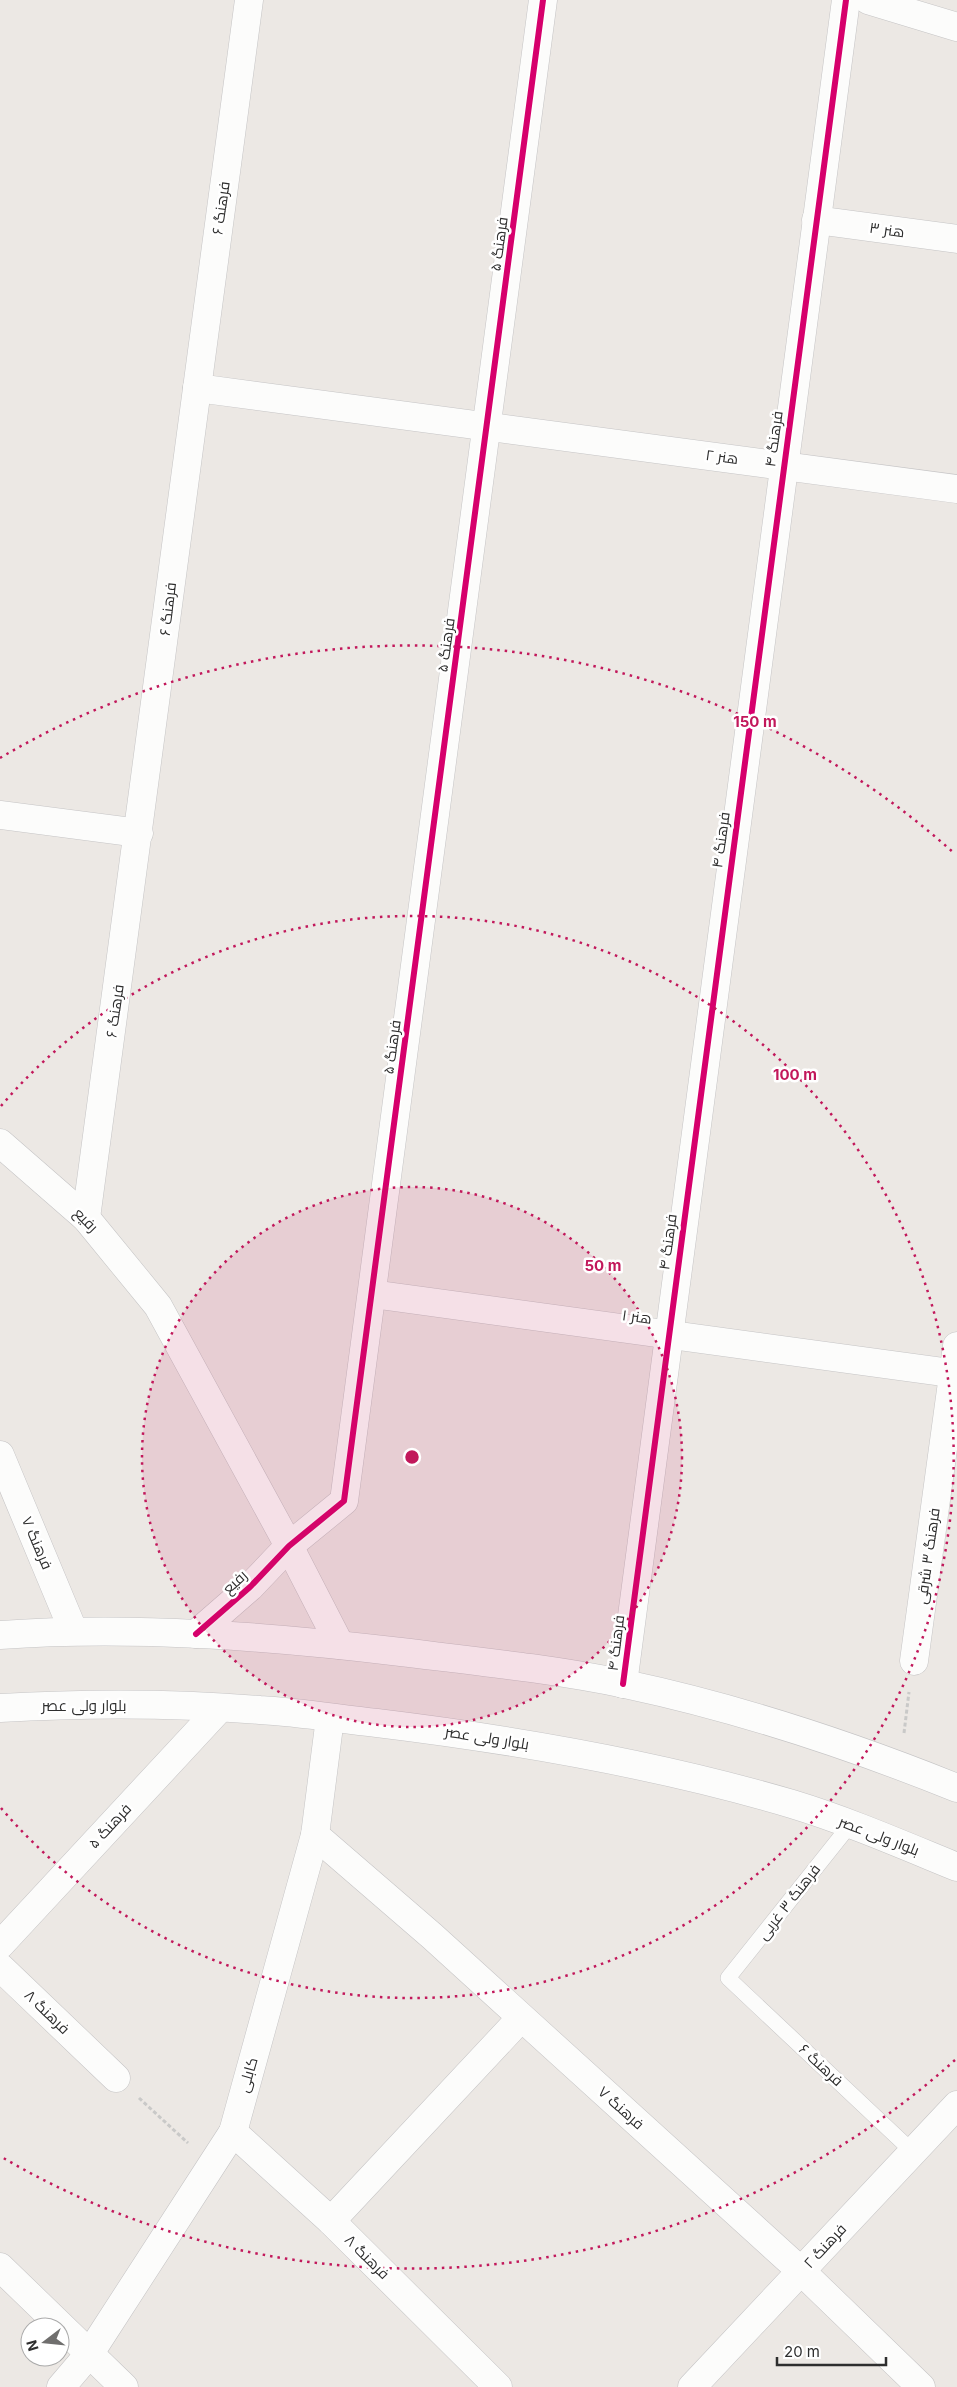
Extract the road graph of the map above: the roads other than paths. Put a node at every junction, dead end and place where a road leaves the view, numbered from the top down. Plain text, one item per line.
1 (249, 0) edge
2 (544, 0) edge
3 (846, 0) edge
4 (868, 0) edge
5 (957, 28) edge
6 (816, 220) junction
7 (957, 239) edge
8 (197, 388) junction
9 (487, 425) junction
10 (784, 466) junction
11 (957, 489) edge
12 (0, 814) edge
13 (139, 833) junction
14 (0, 1143) edge
15 (86, 1218) junction
16 (372, 1294) junction
17 (668, 1334) junction
18 (957, 1346) edge
19 (955, 1374) edge
20 (0, 1455) edge
21 (289, 1546) junction
22 (73, 1630) junction
23 (196, 1634) junction
24 (0, 1635) edge
25 (340, 1645) junction
26 (914, 1661) road end
27 (623, 1684) junction
28 (0, 1708) edge
29 (220, 1708) junction
30 (330, 1718) junction
31 (957, 1788) edge
32 (850, 1825) junction
33 (315, 1836) junction
34 (957, 1868) edge
35 (0, 1944) edge
36 (0, 1967) edge
37 (728, 1978) joint
38 (521, 2018) junction
39 (116, 2078) road end
40 (957, 2106) edge
41 (233, 2132) junction
42 (913, 2152) junction
43 (331, 2221) junction
44 (0, 2268) edge
45 (801, 2271) junction
46 (90, 2353) junction
47 (61, 2387) edge
48 (124, 2387) edge
49 (498, 2387) edge
50 (692, 2387) edge
51 (922, 2387) edge

1 - 8 street, فرهنگ ۶
2 - 9 street, فرهنگ ۵
3 - 6 street, فرهنگ ۴
4 - 5 street
6 - 7 street, هنر ۳
6 - 10 street, فرهنگ ۴
8 - 9 street, هنر ۲
8 - 13 street, فرهنگ ۶
9 - 10 street, هنر ۲
9 - 16 street, فرهنگ ۵
10 - 11 street, هنر ۲
10 - 17 street, فرهنگ ۴
12 - 13 street
13 - 15 street, فرهنگ ۶
14 - 15 street, رفیع
15 - 21 street, رفیع
16 - 17 street, هنر ۱
16 - 21 street, فرهنگ ۵
17 - 19 street, هنر ۱
17 - 27 street, فرهنگ ۴
18 - 19 street, فرهنگ ۳ شرقی
19 - 26 street, فرهنگ ۳ شرقی
20 - 22 street, فرهنگ ۷
21 - 23 street, رفیع
21 - 25 street, رفیع
22 - 23 street
22 - 24 street
23 - 25 street
25 - 27 street
27 - 31 street
28 - 29 street, بلوار ولی عصر
29 - 30 street, بلوار ولی عصر
29 - 35 street, فرهنگ ۵
30 - 32 street, بلوار ولی عصر
30 - 33 street, کابلی
32 - 34 street, بلوار ولی عصر
32 - 37 lane, فرهنگ ۳ غربی
33 - 38 street, فرهنگ ۷
33 - 41 street, کابلی
36 - 39 street, فرهنگ ۸
37 - 42 lane, فرهنگ ۶
38 - 43 street
38 - 45 street, فرهنگ ۷
40 - 42 street, فرهنگ ۲
41 - 43 street, فرهنگ ۸
41 - 46 street, کابلی
42 - 45 street, فرهنگ ۲
43 - 49 street, فرهنگ ۸
44 - 46 street
45 - 50 street, فرهنگ ۲
45 - 51 street, فرهنگ ۷
46 - 47 street, کابلی
46 - 48 street

